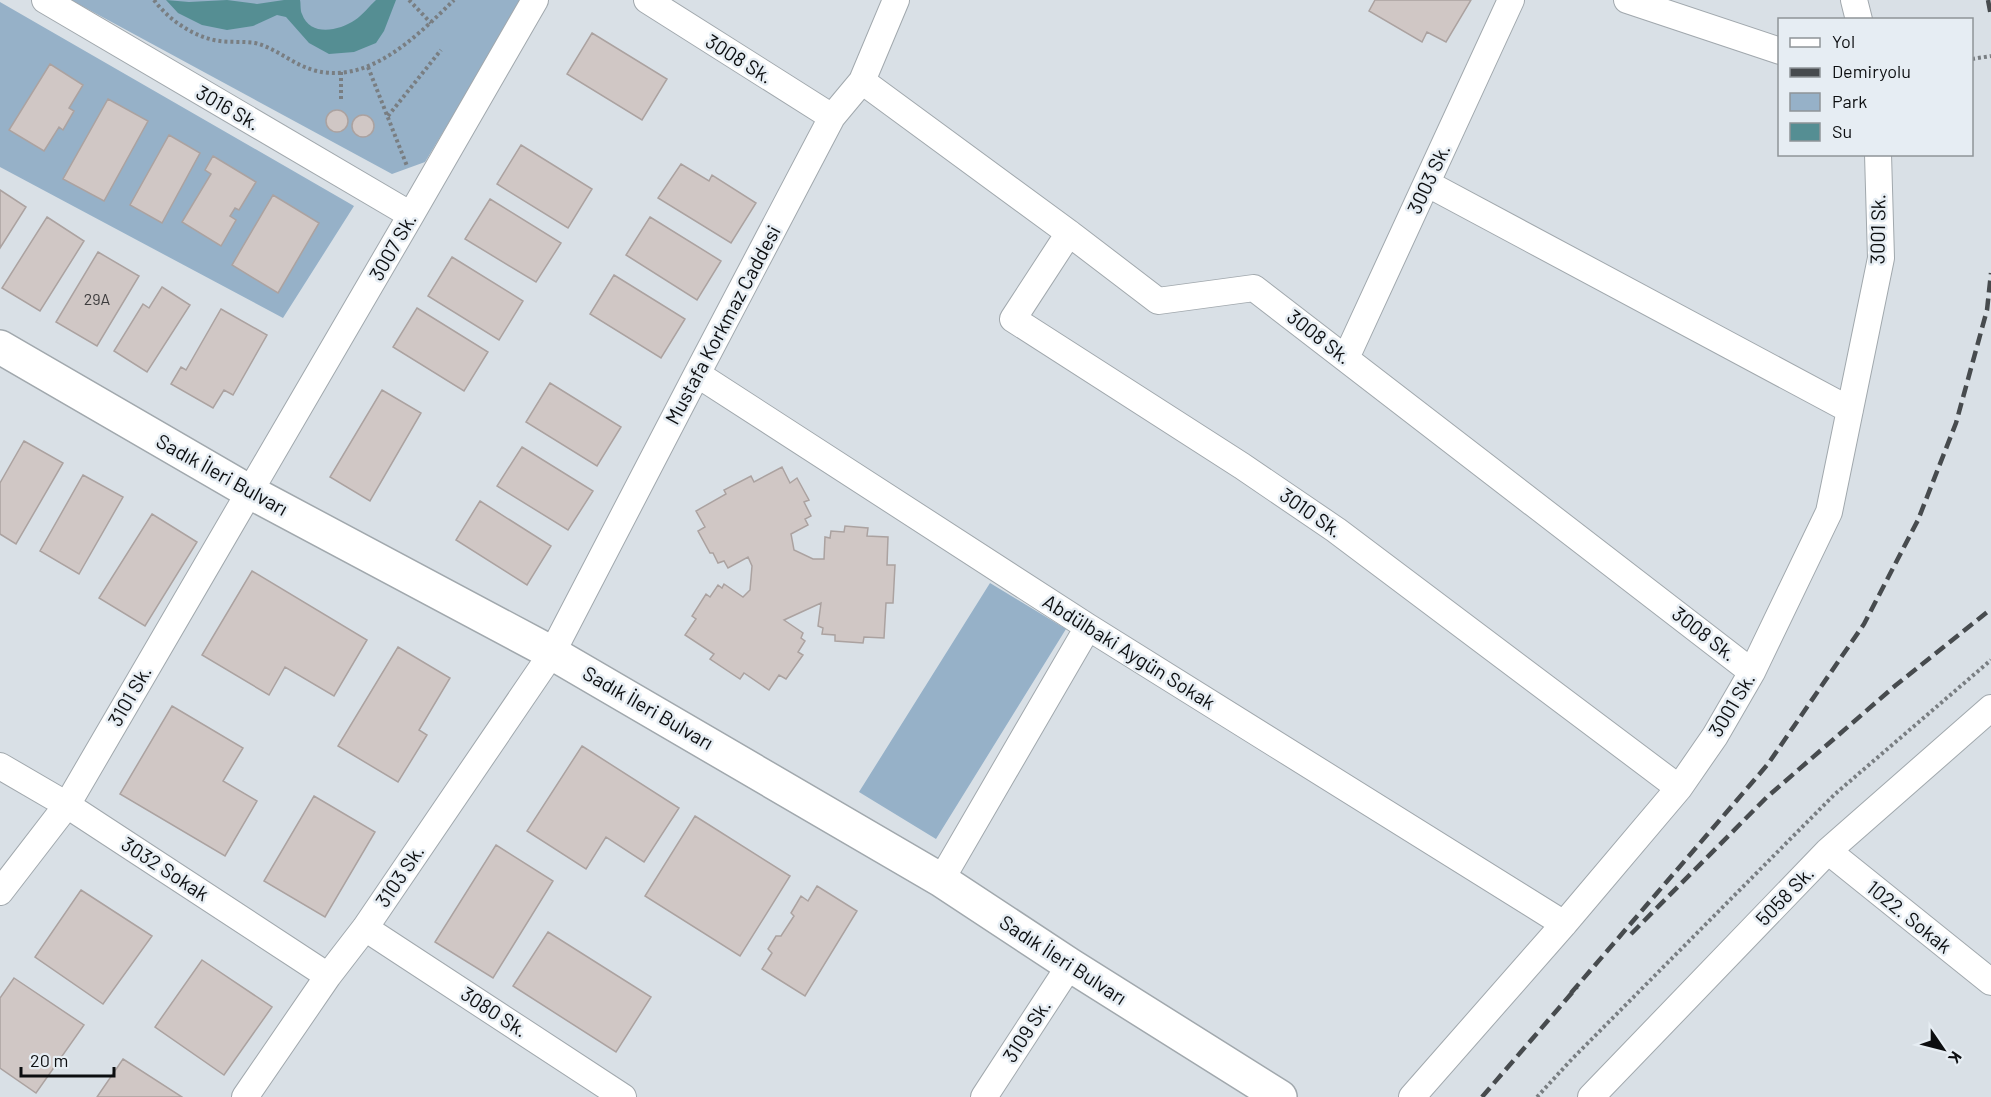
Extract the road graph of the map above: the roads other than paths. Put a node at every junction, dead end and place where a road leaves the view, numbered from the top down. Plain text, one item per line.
1 (45, 0) edge
2 (535, 0) edge
3 (647, 0) edge
4 (896, 0) edge
5 (1511, 0) edge
6 (1627, 0) edge
7 (1854, 0) edge
8 (1858, 18) edge
9 (1778, 51) edge
10 (862, 81) junction
11 (832, 117) junction
12 (1878, 156) edge
13 (1428, 184) junction
14 (416, 208) junction
15 (1069, 233) junction
16 (0, 347) edge
17 (1346, 358) junction
18 (696, 374) junction
19 (1850, 410) junction
20 (250, 492) junction
21 (1088, 627) junction
22 (552, 653) junction
23 (1752, 672) junction
24 (1991, 708) edge
25 (0, 766) edge
26 (1678, 788) junction
27 (67, 804) junction
28 (1828, 852) junction
29 (941, 879) junction
30 (0, 892) edge
31 (1564, 924) junction
32 (365, 928) junction
33 (1070, 965) junction
34 (328, 976) junction
35 (1991, 982) edge
36 (244, 1097) edge
37 (623, 1097) edge
38 (984, 1097) edge
39 (1280, 1097) edge
40 (1412, 1097) edge
41 (1591, 1097) edge

1 - 14 street, 3016 Sk.
2 - 14 street, 3007 Sk.
3 - 11 street, 3008 Sk.
4 - 10 street, Mustafa Korkmaz Caddesi
5 - 13 street, 3003 Sk.
6 - 9 street
7 - 8 street
10 - 11 street, Mustafa Korkmaz Caddesi
10 - 15 street, 3008 Sk.
11 - 18 street, Mustafa Korkmaz Caddesi
12 - 19 street, 3001 Sk.
13 - 17 street, 3003 Sk.
13 - 19 street
14 - 20 street, 3007 Sk.
15 - 17 street, 3008 Sk.
15 - 26 street, 3010 Sk.
16 - 20 main road, Sadık İleri Bulvarı
17 - 23 street, 3008 Sk.
18 - 21 street, Abdülbaki Aygün Sokak
18 - 22 street, Mustafa Korkmaz Caddesi
19 - 23 street, 3001 Sk.
20 - 22 main road, Sadık İleri Bulvarı
20 - 27 street, 3101 Sk.
21 - 29 street
21 - 31 street, Abdülbaki Aygün Sokak
22 - 29 main road, Sadık İleri Bulvarı
22 - 32 street, 3103 Sk.
23 - 26 street, 3001 Sk.
24 - 28 street, 5058 Sk.
25 - 27 street, 3032 Sokak
26 - 31 street, 3001 Sk.
27 - 30 street, 3101 Sk.
27 - 34 street, 3032 Sokak
28 - 35 street, 1022. Sokak
28 - 41 street, 5058 Sk.
29 - 33 main road, Sadık İleri Bulvarı
31 - 40 street, 3001 Sk.
32 - 34 street, 3103 Sk.
32 - 37 street, 3080 Sk.
33 - 38 street, 3109 Sk.
33 - 39 main road, Sadık İleri Bulvarı
34 - 36 street, 3103 Sk.

